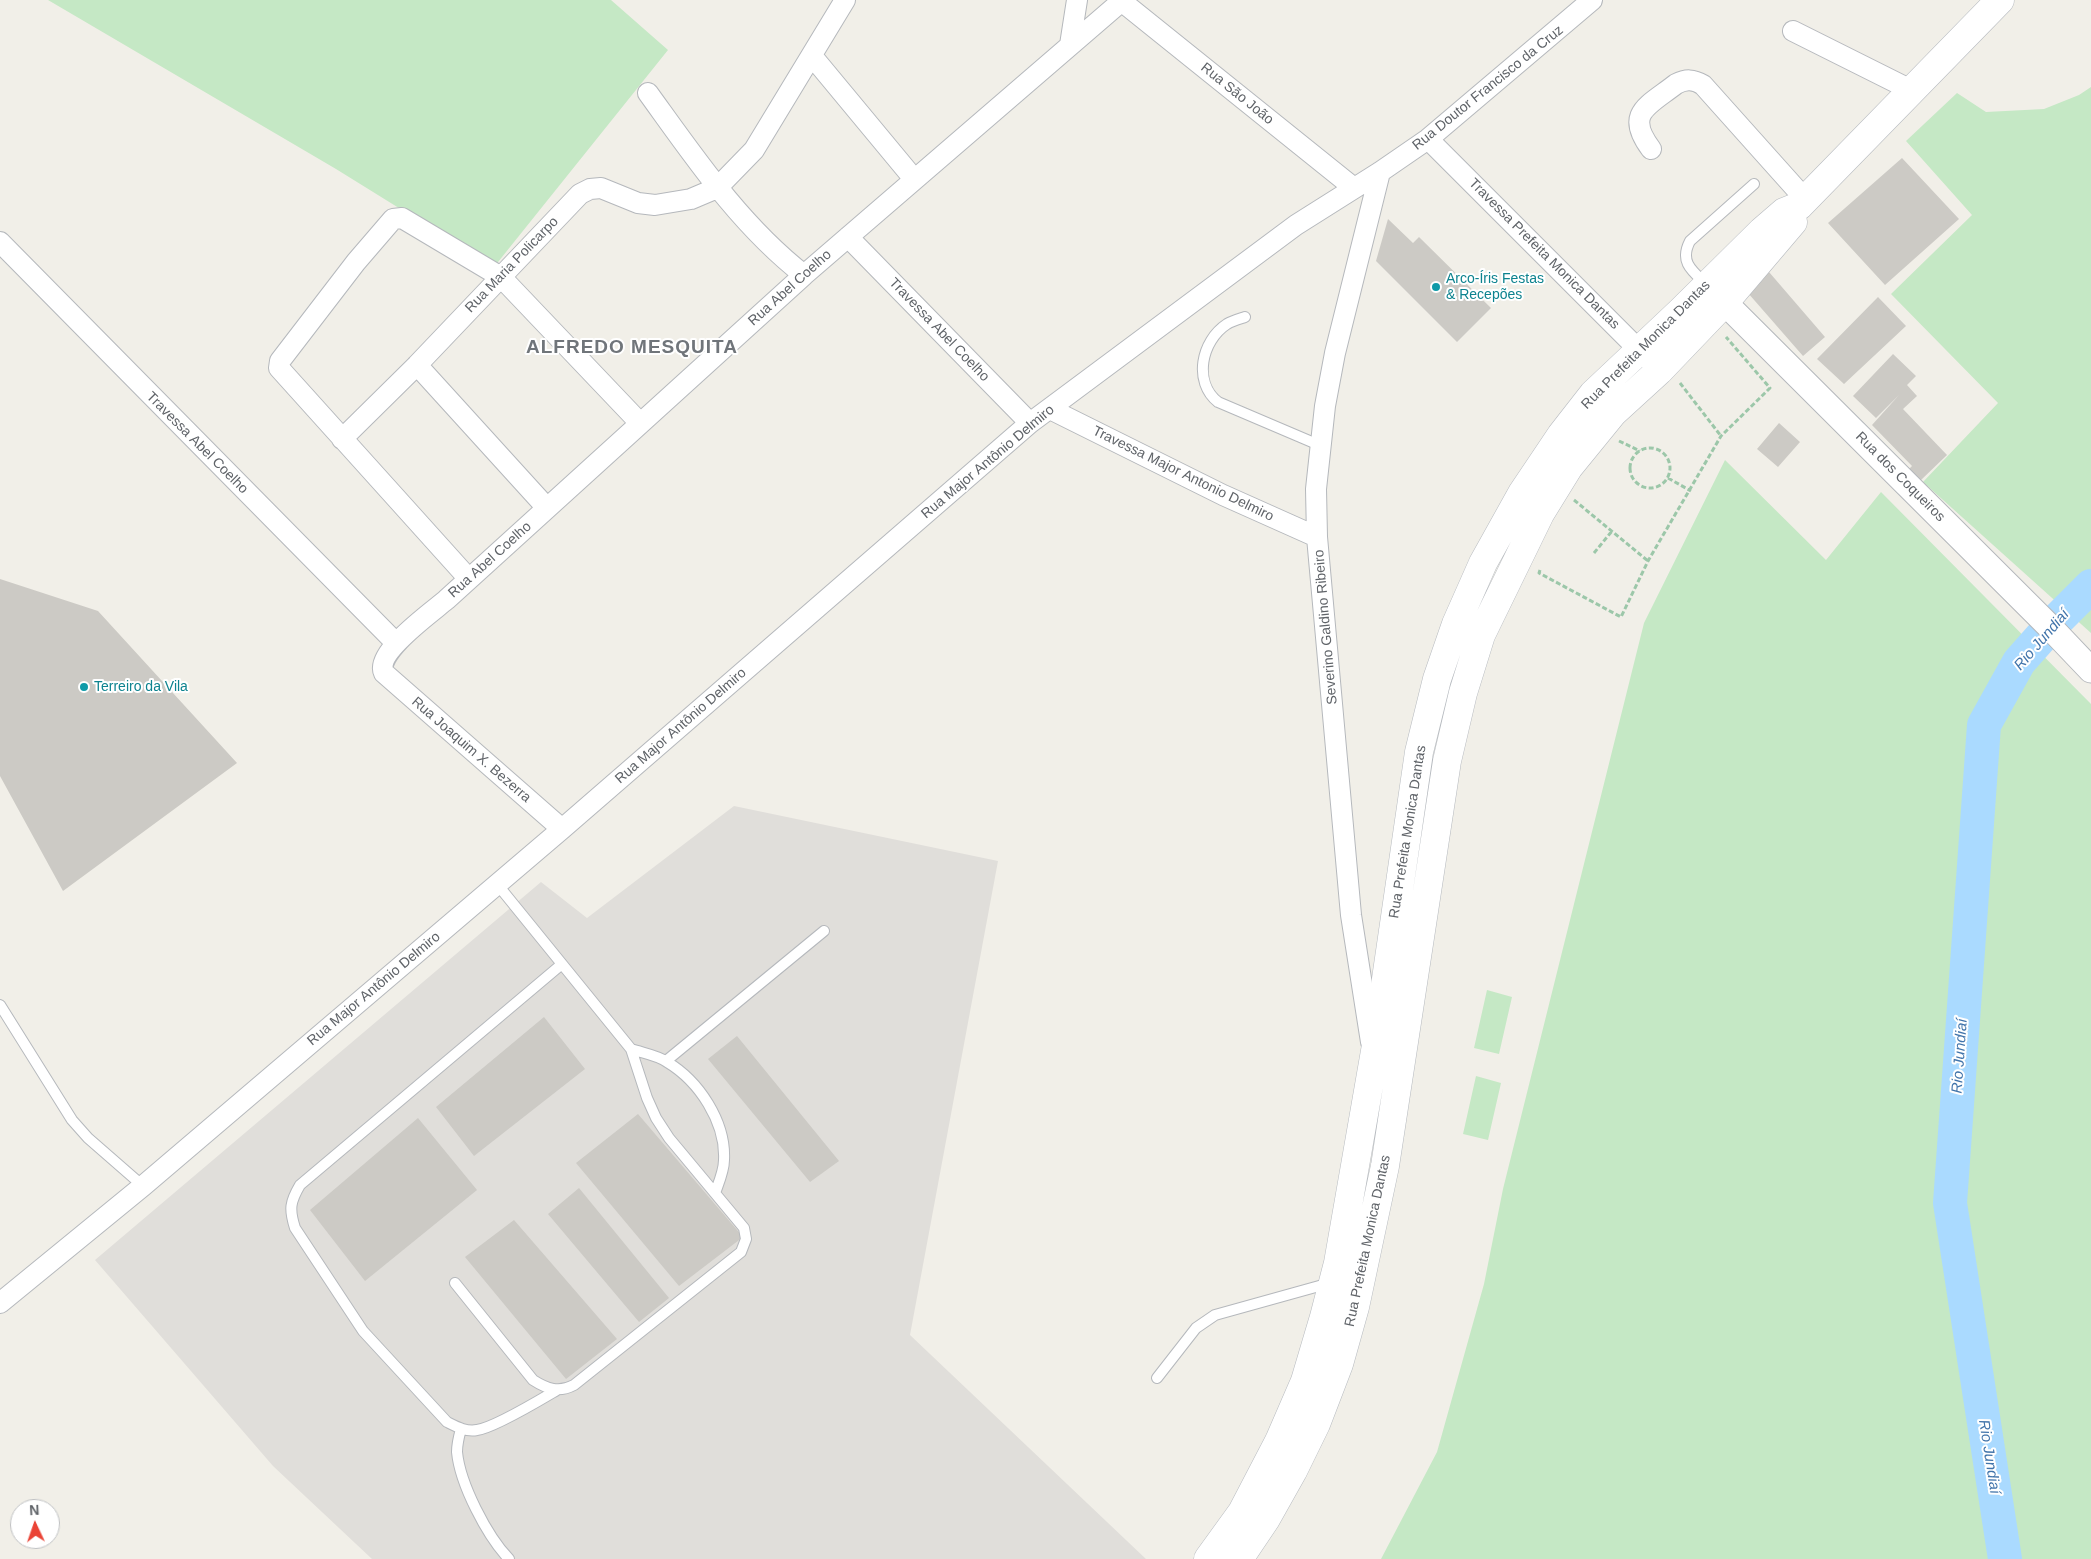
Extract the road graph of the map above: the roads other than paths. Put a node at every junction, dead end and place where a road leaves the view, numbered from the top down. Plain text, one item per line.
1 (846, 0) edge
2 (1077, 0) edge
3 (1592, 0) edge
4 (2000, 0) edge
5 (1122, 1) edge
6 (1793, 31) dead end
7 (1070, 45) junction
8 (812, 56) junction
9 (1911, 90) junction
10 (648, 93) dead end
11 (1428, 139) junction
12 (1651, 150) dead end
13 (1380, 172) junction
14 (914, 179) junction
15 (1754, 184) dead end
16 (717, 188) junction
17 (1354, 188) junction
18 (1802, 203) junction
19 (848, 237) junction
20 (0, 242) edge
21 (804, 275) junction
22 (500, 277) junction
23 (1716, 294) junction
24 (1245, 317) dead end
25 (1640, 351) junction
26 (417, 365) junction
27 (1669, 376) junction
28 (1050, 409) junction
29 (640, 423) junction
30 (1030, 423) junction
31 (342, 439) junction
32 (1319, 445) junction
33 (547, 508) junction
34 (1317, 537) junction
35 (469, 579) junction
36 (396, 643) junction
37 (382, 669) joint
38 (2091, 670) edge
39 (562, 829) junction
40 (497, 884) junction
41 (824, 931) dead end
42 (562, 964) junction
43 (0, 1005) edge
44 (631, 1049) junction
45 (1374, 1059) junction
46 (666, 1061) junction
47 (1400, 1062) junction
48 (143, 1186) junction
49 (715, 1193) junction
50 (1333, 1282) junction
51 (455, 1284) dead end
52 (0, 1304) edge
53 (1157, 1378) dead end
54 (557, 1390) junction
55 (461, 1429) junction
56 (509, 1559) edge
57 (1208, 1559) edge
58 (1239, 1559) edge

1 - 8 street
2 - 7 street
3 - 11 street, Rua Doutor Francisco da Cruz
4 - 9 main road, Rua Prefeita Monica Dantas
5 - 7 street, Rua Abel Coelho
5 - 17 street, Rua São João
6 - 9 street
7 - 14 street, Rua Abel Coelho
8 - 14 street
8 - 16 street
9 - 18 main road, Rua Prefeita Monica Dantas
10 - 16 street
11 - 13 street, Rua Doutor Francisco da Cruz
11 - 25 street, Travessa Prefeita Monica Dantas
12 - 18 street
13 - 17 street, Rua Major Antônio Delmiro
13 - 32 street, Severino Galdino Ribeiro
14 - 19 street, Rua Abel Coelho
15 - 23 lane
16 - 21 street
16 - 22 street, Rua Maria Policarpo
17 - 28 street, Rua Major Antônio Delmiro
18 - 23 main road, Rua Prefeita Monica Dantas
19 - 21 street, Rua Abel Coelho
19 - 30 street, Travessa Abel Coelho
20 - 36 street, Travessa Abel Coelho
21 - 29 street, Rua Abel Coelho
22 - 26 street, Rua Maria Policarpo
22 - 29 street
22 - 31 street
23 - 25 main road, Rua Prefeita Monica Dantas
23 - 27 main road, Rua Prefeita Monica Dantas
23 - 38 street, Rua dos Coqueiros
24 - 32 lane
25 - 27 street, Travessa Prefeita Monica Dantas
25 - 45 main road, Rua Prefeita Monica Dantas
26 - 31 street, Rua Maria Policarpo
26 - 33 street
27 - 47 main road, Rua Prefeita Monica Dantas
28 - 30 street, Rua Major Antônio Delmiro
28 - 34 street, Travessa Major Antonio Delmiro
29 - 33 street, Rua Abel Coelho
30 - 39 street, Rua Major Antônio Delmiro
31 - 35 street
32 - 34 street, Severino Galdino Ribeiro
33 - 35 street, Rua Abel Coelho
34 - 45 street, Severino Galdino Ribeiro
35 - 36 street, Rua Abel Coelho
36 - 37 street, Rua Abel Coelho
37 - 39 street, Rua Joaquim X. Bezerra
39 - 40 street, Rua Major Antônio Delmiro
40 - 42 lane
40 - 48 street, Rua Major Antônio Delmiro
41 - 46 lane
42 - 44 lane
42 - 55 lane
43 - 48 lane
44 - 46 lane
44 - 49 lane
45 - 47 street
45 - 50 main road, Rua Prefeita Monica Dantas
46 - 49 lane
47 - 58 main road, Rua Prefeita Monica Dantas
48 - 52 street, Rua Major Antônio Delmiro
49 - 54 lane
50 - 53 lane
50 - 57 main road, Rua Prefeita Monica Dantas
51 - 54 lane
54 - 55 lane
55 - 56 lane

